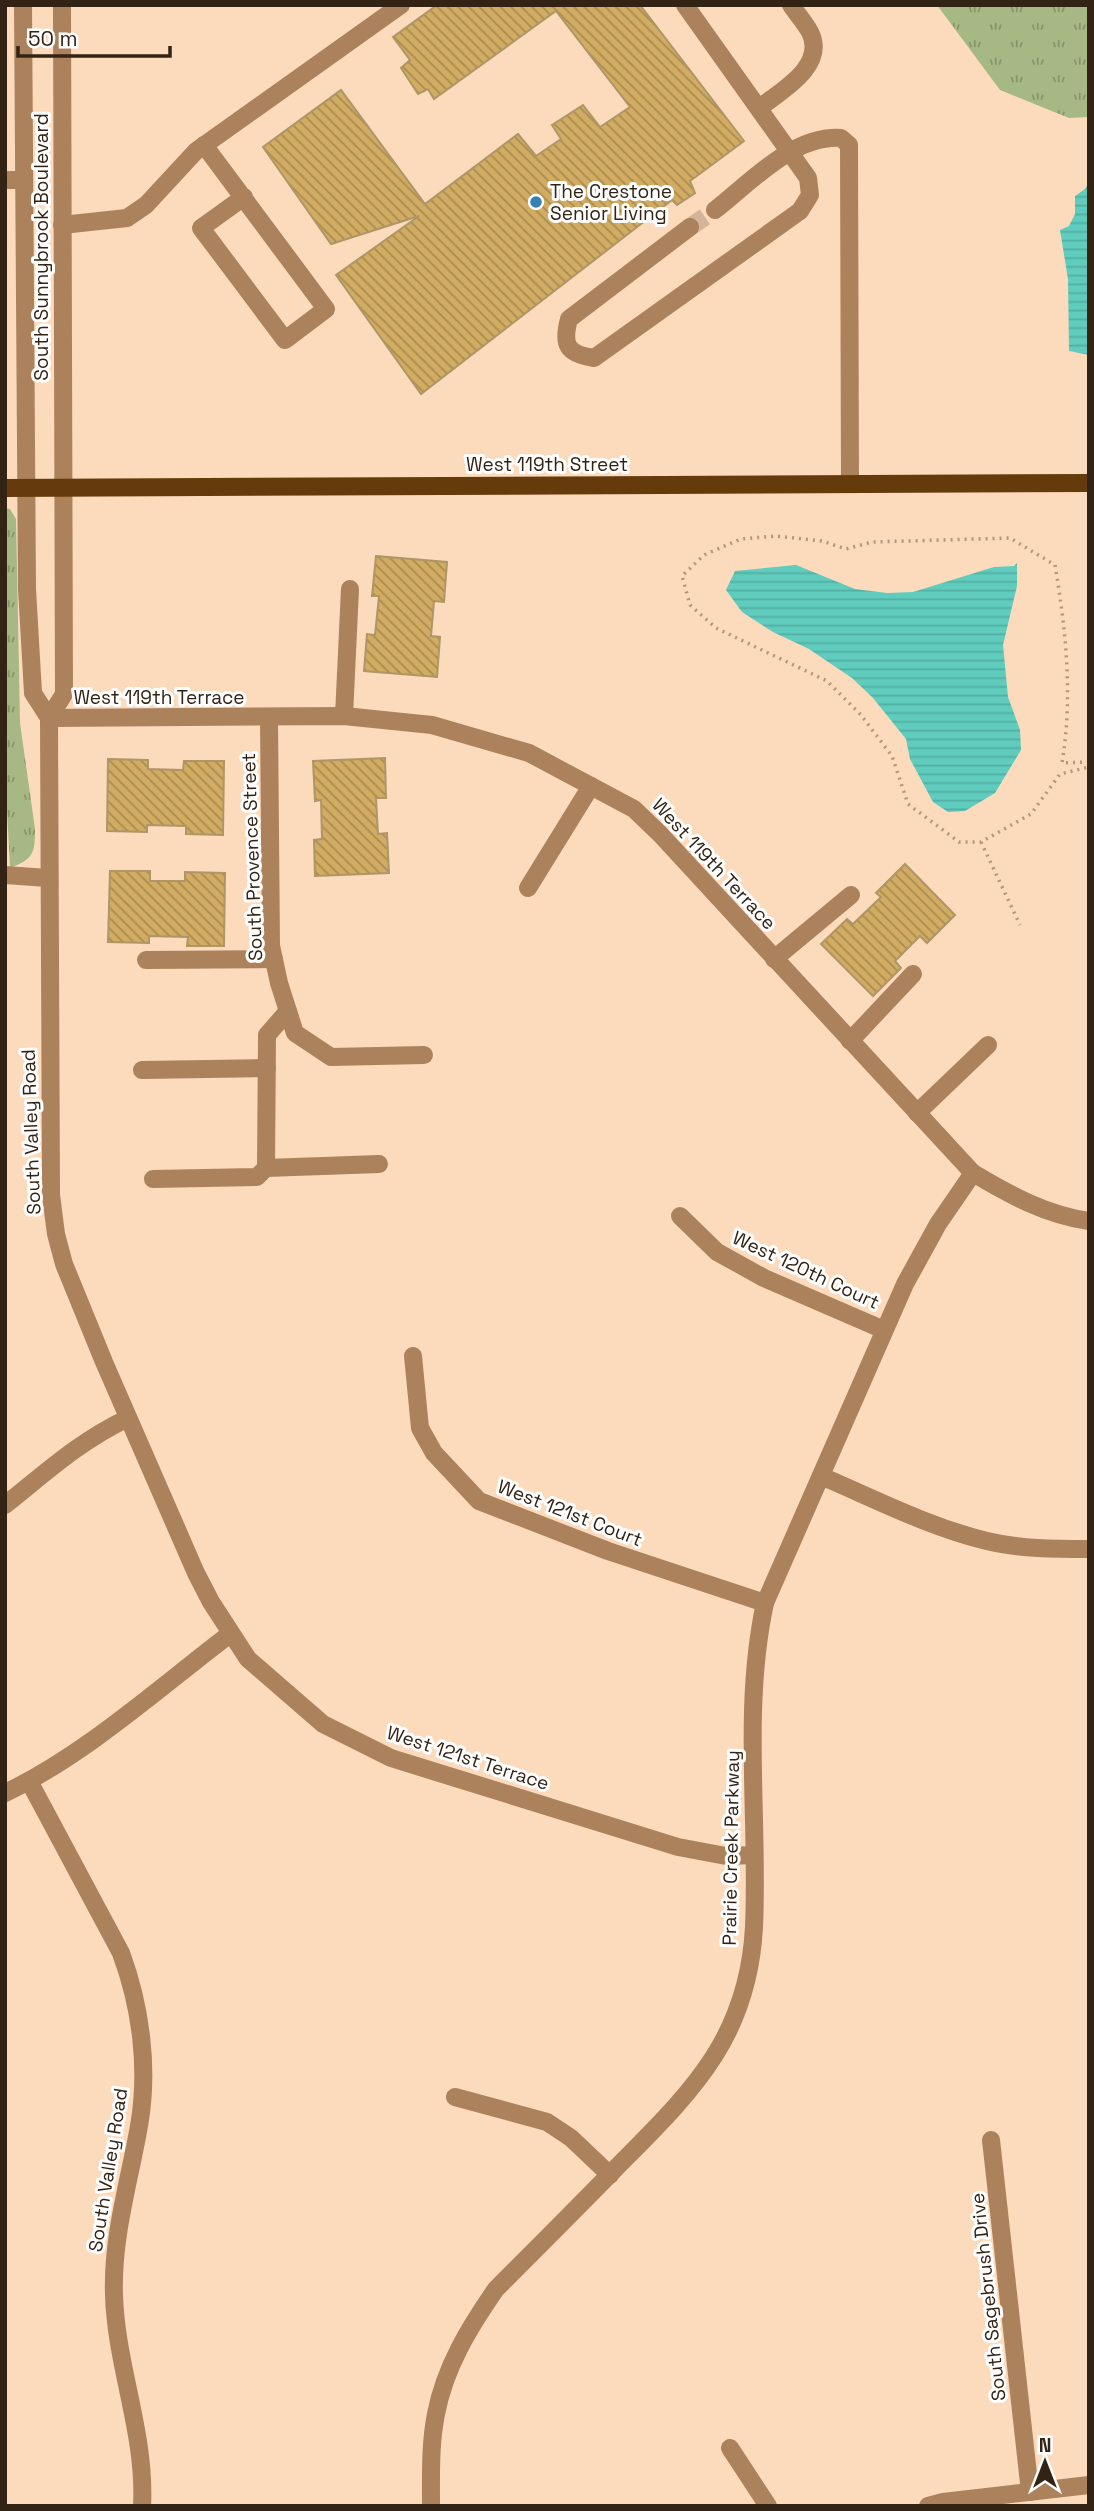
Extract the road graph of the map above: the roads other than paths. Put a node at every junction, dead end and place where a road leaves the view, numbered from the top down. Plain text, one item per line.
1 (23, 5) edge
2 (62, 5) edge
3 (401, 5) edge
4 (685, 5) edge
5 (791, 5) edge
6 (760, 108) junction
7 (204, 145) junction
8 (790, 151) junction
9 (5, 180) edge
10 (24, 180) junction
11 (244, 197) junction
12 (715, 210) tunnel mouth
13 (62, 225) junction
14 (690, 227) tunnel mouth
15 (1089, 483) edge
16 (850, 484) junction
17 (5, 488) edge
18 (26, 488) junction
19 (63, 488) junction
20 (350, 589) dead end
21 (344, 716) junction
22 (49, 718) junction
23 (269, 718) junction
24 (591, 786) junction
25 (5, 875) edge
26 (48, 878) junction
27 (528, 888) dead end
28 (851, 895) dead end
29 (274, 959) junction
30 (774, 959) junction
31 (146, 960) dead end
32 (913, 974) dead end
33 (288, 1011) junction
34 (850, 1041) junction
35 (988, 1045) dead end
36 (424, 1055) dead end
37 (267, 1068) junction
38 (142, 1070) dead end
39 (916, 1113) junction
40 (379, 1164) dead end
41 (266, 1168) junction
42 (973, 1173) junction
43 (153, 1179) dead end
44 (680, 1216) dead end
45 (1089, 1221) edge
46 (884, 1330) junction
47 (413, 1356) dead end
48 (128, 1418) junction
49 (821, 1476) junction
50 (5, 1505) edge
51 (1089, 1549) edge
52 (765, 1603) junction
53 (230, 1634) junction
54 (29, 1780) junction
55 (5, 1793) edge
56 (754, 1855) junction
57 (455, 2097) dead end
58 (991, 2140) dead end
59 (610, 2175) junction
60 (730, 2448) dead end
61 (1089, 2485) edge
62 (1030, 2492) junction
63 (142, 2506) edge
64 (431, 2506) edge
65 (768, 2506) edge
66 (928, 2506) edge

1 - 10 street, South Sunnybrook Boulevard
2 - 13 street, South Sunnybrook Boulevard
3 - 7 street
4 - 6 street
5 - 6 street
6 - 8 street
7 - 11 street
7 - 13 street
8 - 12 street
8 - 14 street
8 - 16 street
9 - 10 street
10 - 18 street, South Sunnybrook Boulevard
11 - 11 street
13 - 19 street, South Sunnybrook Boulevard
15 - 16 main road, West 119th Street
16 - 19 main road, West 119th Street
17 - 18 main road, West 119th Street
18 - 19 main road, West 119th Street
18 - 22 street, South Valley Road
19 - 22 street, South Valley Road
20 - 21 street
21 - 23 street, West 119th Terrace
21 - 24 street, West 119th Terrace
22 - 23 street, West 119th Terrace
22 - 26 street, South Valley Road
23 - 29 street, South Provence Street
24 - 27 street
24 - 30 street, West 119th Terrace
25 - 26 street
26 - 48 street, South Valley Road
28 - 30 street
29 - 31 street
29 - 33 street, South Provence Street
30 - 34 street, West 119th Terrace
32 - 34 street
33 - 36 street, South Provence Street
33 - 37 street
34 - 39 street, West 119th Terrace
35 - 39 street
37 - 38 street
37 - 41 street
39 - 42 street, West 119th Terrace
40 - 41 street
41 - 43 street
42 - 45 street, West 119th Terrace
42 - 46 street, Prairie Creek Parkway
44 - 46 street, West 120th Court
46 - 49 street, Prairie Creek Parkway
47 - 52 street, West 121st Court
48 - 50 street
48 - 53 street, South Valley Road
49 - 51 street
49 - 52 street, Prairie Creek Parkway
52 - 56 street, Prairie Creek Parkway
53 - 54 street
53 - 56 street, West 121st Terrace
54 - 55 street
54 - 63 street, South Valley Road
56 - 59 street, Prairie Creek Parkway
57 - 59 street
58 - 62 street, South Sagebrush Drive
59 - 64 street, Prairie Creek Parkway
60 - 65 street
61 - 62 street
62 - 66 street

